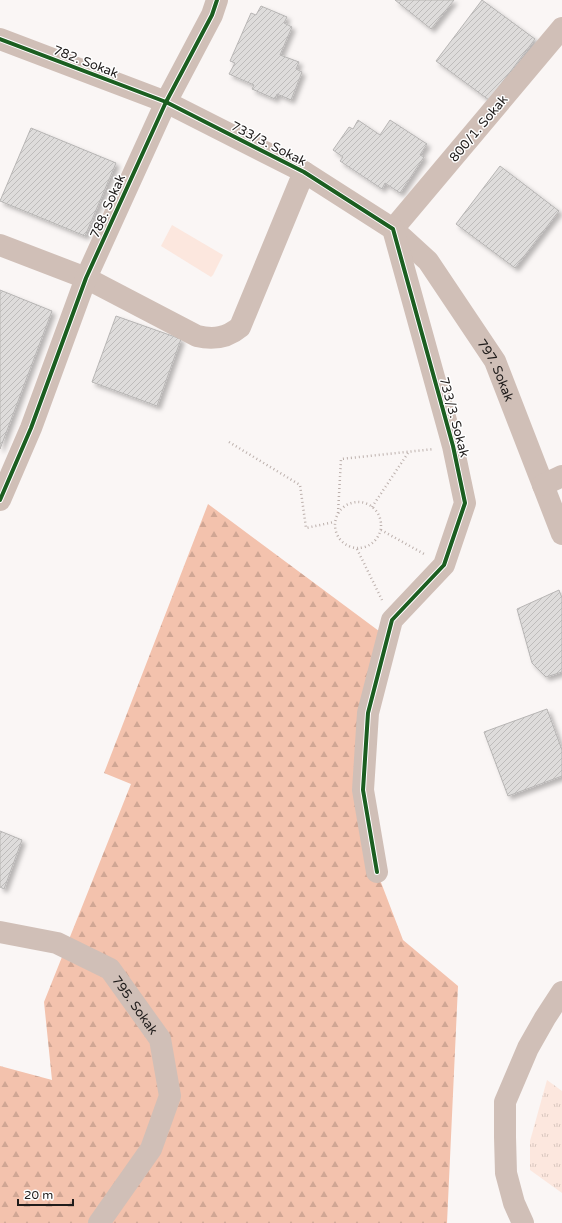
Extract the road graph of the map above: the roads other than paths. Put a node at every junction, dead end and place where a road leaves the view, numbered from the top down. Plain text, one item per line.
1 (217, 0) edge
2 (562, 28) edge
3 (0, 39) edge
4 (166, 102) junction
5 (304, 172) junction
6 (393, 229) junction
7 (0, 245) edge
8 (86, 278) junction
9 (553, 481) edge
10 (0, 500) edge
11 (562, 534) edge
12 (377, 872) dead end
13 (0, 932) edge
14 (562, 992) edge
15 (100, 1223) edge
16 (523, 1223) edge

1 - 4 street, 788. Sokak
2 - 6 street, 800/1. Sokak
3 - 4 street, 782. Sokak
4 - 5 street, 733/3. Sokak
4 - 8 street, 788. Sokak
5 - 6 street, 733/3. Sokak
5 - 8 street
6 - 9 street, 797. Sokak
6 - 12 street, 733/3. Sokak
7 - 8 street
8 - 10 street, 788. Sokak
9 - 11 street, 797. Sokak
13 - 15 street, 795. Sokak
14 - 16 street

